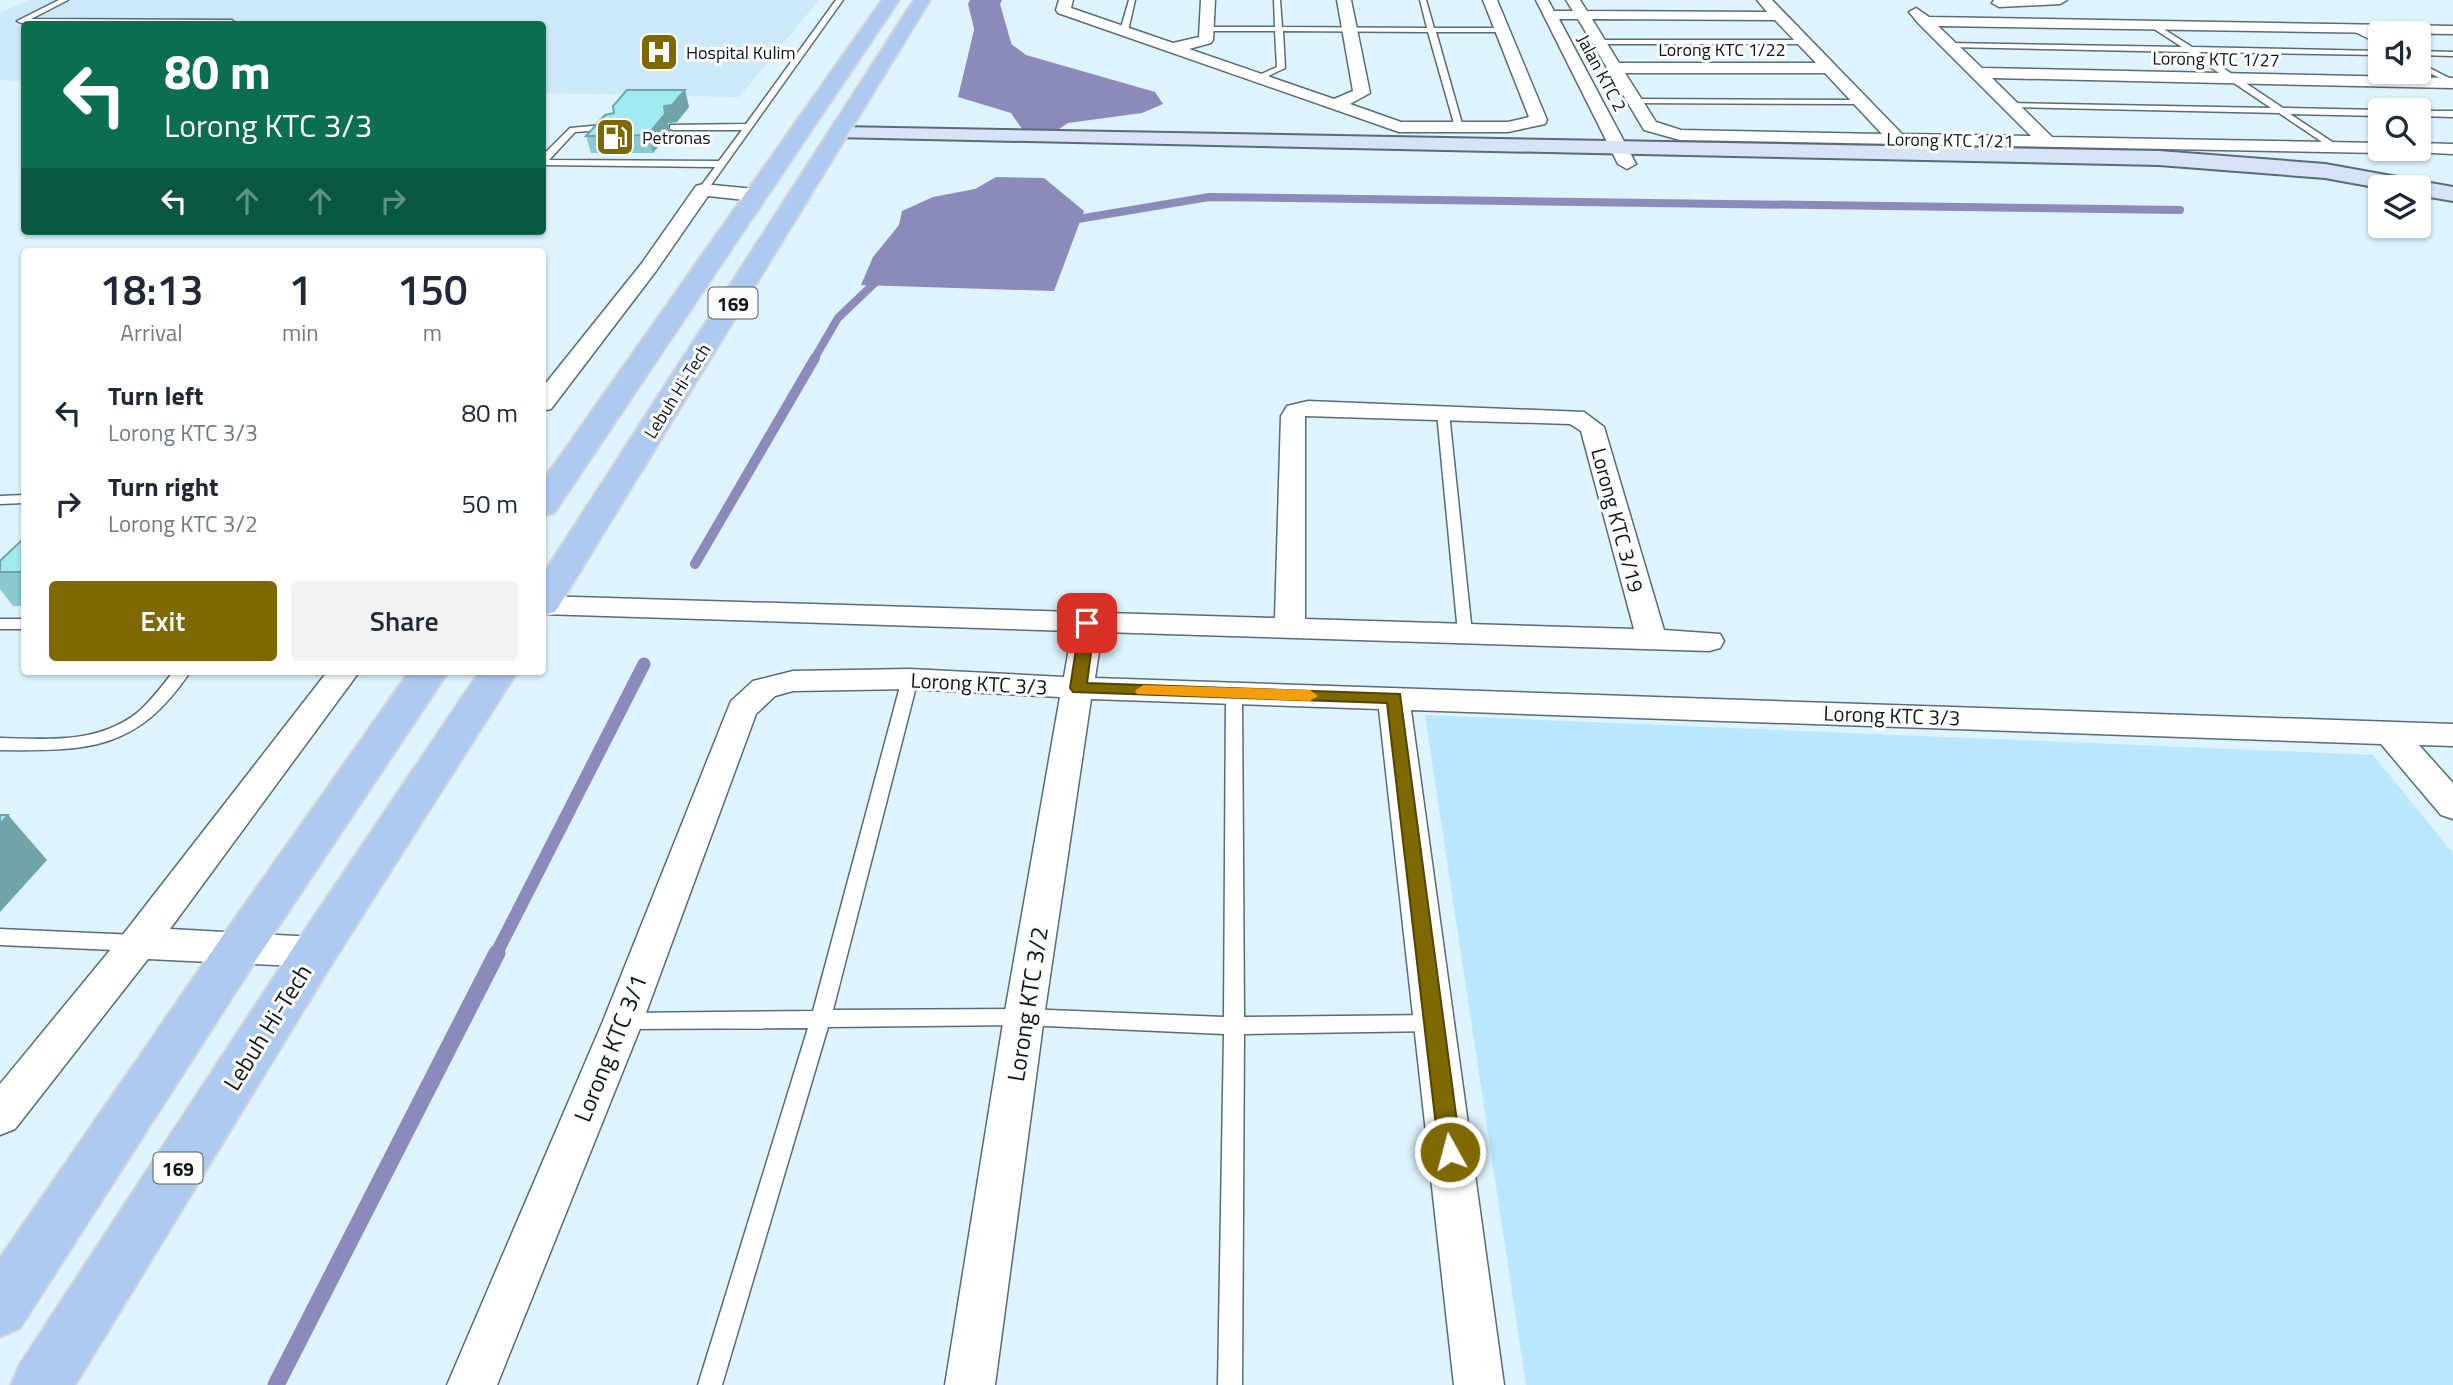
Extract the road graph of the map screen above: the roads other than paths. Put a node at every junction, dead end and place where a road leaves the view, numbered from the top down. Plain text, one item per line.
1 (65, 0) edge
2 (840, 0) edge
3 (891, 0) edge
4 (922, 0) edge
5 (1132, 0) edge
6 (1208, 0) edge
7 (1277, 0) edge
8 (1345, 0) edge
9 (1423, 0) edge
10 (1490, 0) edge
11 (1542, 0) edge
12 (1573, 0) edge
13 (1763, 0) edge
14 (2060, 0) edge
15 (1986, 3) dead end
16 (1064, 5) edge
17 (1936, 6) dead end
18 (1550, 15) junction
19 (1583, 16) junction
20 (1779, 16) junction
21 (21, 21) edge
22 (1924, 21) junction
23 (2154, 25) junction
24 (1206, 29) junction
25 (2356, 29) junction
26 (1124, 30) junction
27 (1279, 30) junction
28 (1431, 30) junction
29 (1502, 30) junction
30 (2453, 30) edge
31 (1350, 31) junction
32 (2368, 36) edge
33 (1599, 42) junction
34 (1804, 43) junction
35 (1949, 45) junction
36 (1173, 48) junction
37 (2189, 49) junction
38 (2368, 52) edge
39 (2431, 53) edge
40 (2453, 54) edge
41 (1615, 68) junction
42 (1829, 68) junction
43 (2431, 71) edge
44 (1977, 73) junction
45 (1260, 78) junction
46 (2232, 78) junction
47 (2453, 83) edge
48 (1634, 101) junction
49 (1861, 102) junction
50 (1336, 104) junction
51 (2009, 105) junction
52 (2280, 111) junction
53 (2368, 113) edge
54 (2431, 113) edge
55 (2453, 114) edge
56 (614, 127) edge
57 (673, 127) dead end
58 (746, 127) junction
59 (1459, 127) junction
60 (1896, 138) junction
61 (2046, 141) junction
62 (835, 142) junction
63 (2334, 147) junction
64 (2368, 148) edge
65 (2431, 148) edge
66 (2453, 149) edge
67 (1623, 156) junction
68 (546, 158) edge
69 (546, 163) edge
70 (720, 164) junction
71 (703, 190) junction
72 (2453, 194) edge
73 (754, 195) junction
74 (2368, 195) edge
75 (2431, 207) edge
76 (2453, 211) edge
77 (546, 399) edge
78 (1443, 413) junction
79 (21, 499) edge
80 (0, 500) edge
81 (546, 500) edge
82 (546, 598) edge
83 (546, 604) edge
84 (1087, 623) junction
85 (0, 624) edge
86 (21, 624) edge
87 (1290, 627) junction
88 (1465, 633) junction
89 (1651, 638) junction
90 (1709, 641) dead end
91 (178, 675) edge
92 (342, 675) edge
93 (427, 675) edge
94 (496, 675) edge
95 (910, 679) junction
96 (1078, 688) junction
97 (1234, 694) junction
98 (1394, 698) junction
99 (742, 709) joint
100 (2389, 733) junction
101 (2453, 735) edge
102 (0, 744) edge
103 (2453, 806) edge
104 (0, 937) edge
105 (138, 943) junction
106 (240, 947) junction
107 (315, 952) junction
108 (1024, 1017) junction
109 (821, 1019) junction
110 (623, 1021) junction
111 (1434, 1023) junction
112 (1235, 1026) junction
113 (0, 1116) edge
114 (0, 1308) edge
115 (41, 1385) edge
116 (472, 1385) edge
117 (710, 1385) edge
118 (970, 1385) edge
119 (1230, 1385) edge
120 (1479, 1385) edge

1 - 21 lane
2 - 58 lane
3 - 73 main road, 169
4 - 62 main road, Lebuh Hi-Tech / 169
5 - 26 lane
6 - 24 street
7 - 27 lane
8 - 31 street
9 - 28 lane
10 - 29 street
11 - 18 street, Jalan KTC 2
12 - 19 street, Lorong KTC 1/21
13 - 20 street
14 - 15 street
16 - 26 street
17 - 22 street
18 - 19 street
18 - 67 street, Jalan KTC 2
19 - 20 street
19 - 33 street, Lorong KTC 1/21
20 - 34 street
22 - 23 street
22 - 35 street
23 - 25 street
23 - 37 lane
24 - 27 lane
24 - 36 street
25 - 30 street
25 - 32 lane
26 - 36 street
27 - 31 lane
27 - 45 lane
28 - 29 lane
28 - 31 lane
28 - 59 lane
29 - 59 street
31 - 50 street
33 - 34 lane
33 - 41 street, Lorong KTC 1/21
34 - 42 street
35 - 37 lane
35 - 44 street
36 - 45 street
37 - 38 lane
37 - 46 lane
39 - 40 lane
41 - 42 street, Lorong KTC 1/22
41 - 48 street, Lorong KTC 1/21
42 - 49 street
43 - 47 lane
44 - 46 street, Lorong KTC 1/27
44 - 51 street
45 - 50 street
46 - 47 street, Lorong KTC 1/27
46 - 52 lane
48 - 49 lane
48 - 60 street, Lorong KTC 1/21
49 - 60 street
50 - 59 street
51 - 52 lane
51 - 61 street
52 - 53 lane
52 - 63 lane
54 - 55 lane
56 - 68 lane
57 - 58 lane
58 - 70 lane
60 - 61 street, Lorong KTC 1/21
61 - 63 street, Lorong KTC 1/21
62 - 67 street
62 - 82 main road, Lebuh Hi-Tech / 169
63 - 64 street, Lorong KTC 1/21
65 - 66 street
67 - 72 street
67 - 74 street
69 - 70 lane
70 - 71 lane
71 - 73 street
71 - 77 street
73 - 81 main road, 169
75 - 76 street
78 - 87 street, Lorong KTC 3/19
78 - 88 lane
78 - 89 street, Lorong KTC 3/19
79 - 80 lane
83 - 84 street
84 - 87 street
84 - 96 street, Lorong KTC 3/2
85 - 86 lane
87 - 88 street
88 - 89 street
89 - 90 street
91 - 102 lane
92 - 105 street
93 - 106 main road
94 - 107 main road, Lebuh Hi-Tech / 169
95 - 96 street, Lorong KTC 3/3
95 - 99 street, Lorong KTC 3/3
95 - 109 lane
96 - 97 street, Lorong KTC 3/3
96 - 108 street, Lorong KTC 3/2
97 - 98 street, Lorong KTC 3/3
97 - 112 lane
98 - 100 street, Lorong KTC 3/3
98 - 111 street
99 - 110 street, Lorong KTC 3/1
100 - 101 street, Lorong KTC 3/3
100 - 103 street
104 - 105 lane
105 - 106 street
105 - 113 street
106 - 107 street
106 - 114 main road
107 - 115 main road, Lebuh Hi-Tech / 169
108 - 109 lane
108 - 112 lane
108 - 118 street, Lorong KTC 3/2
109 - 110 lane
109 - 117 lane
110 - 116 street, Lorong KTC 3/1
111 - 112 lane
111 - 120 street
112 - 119 lane

